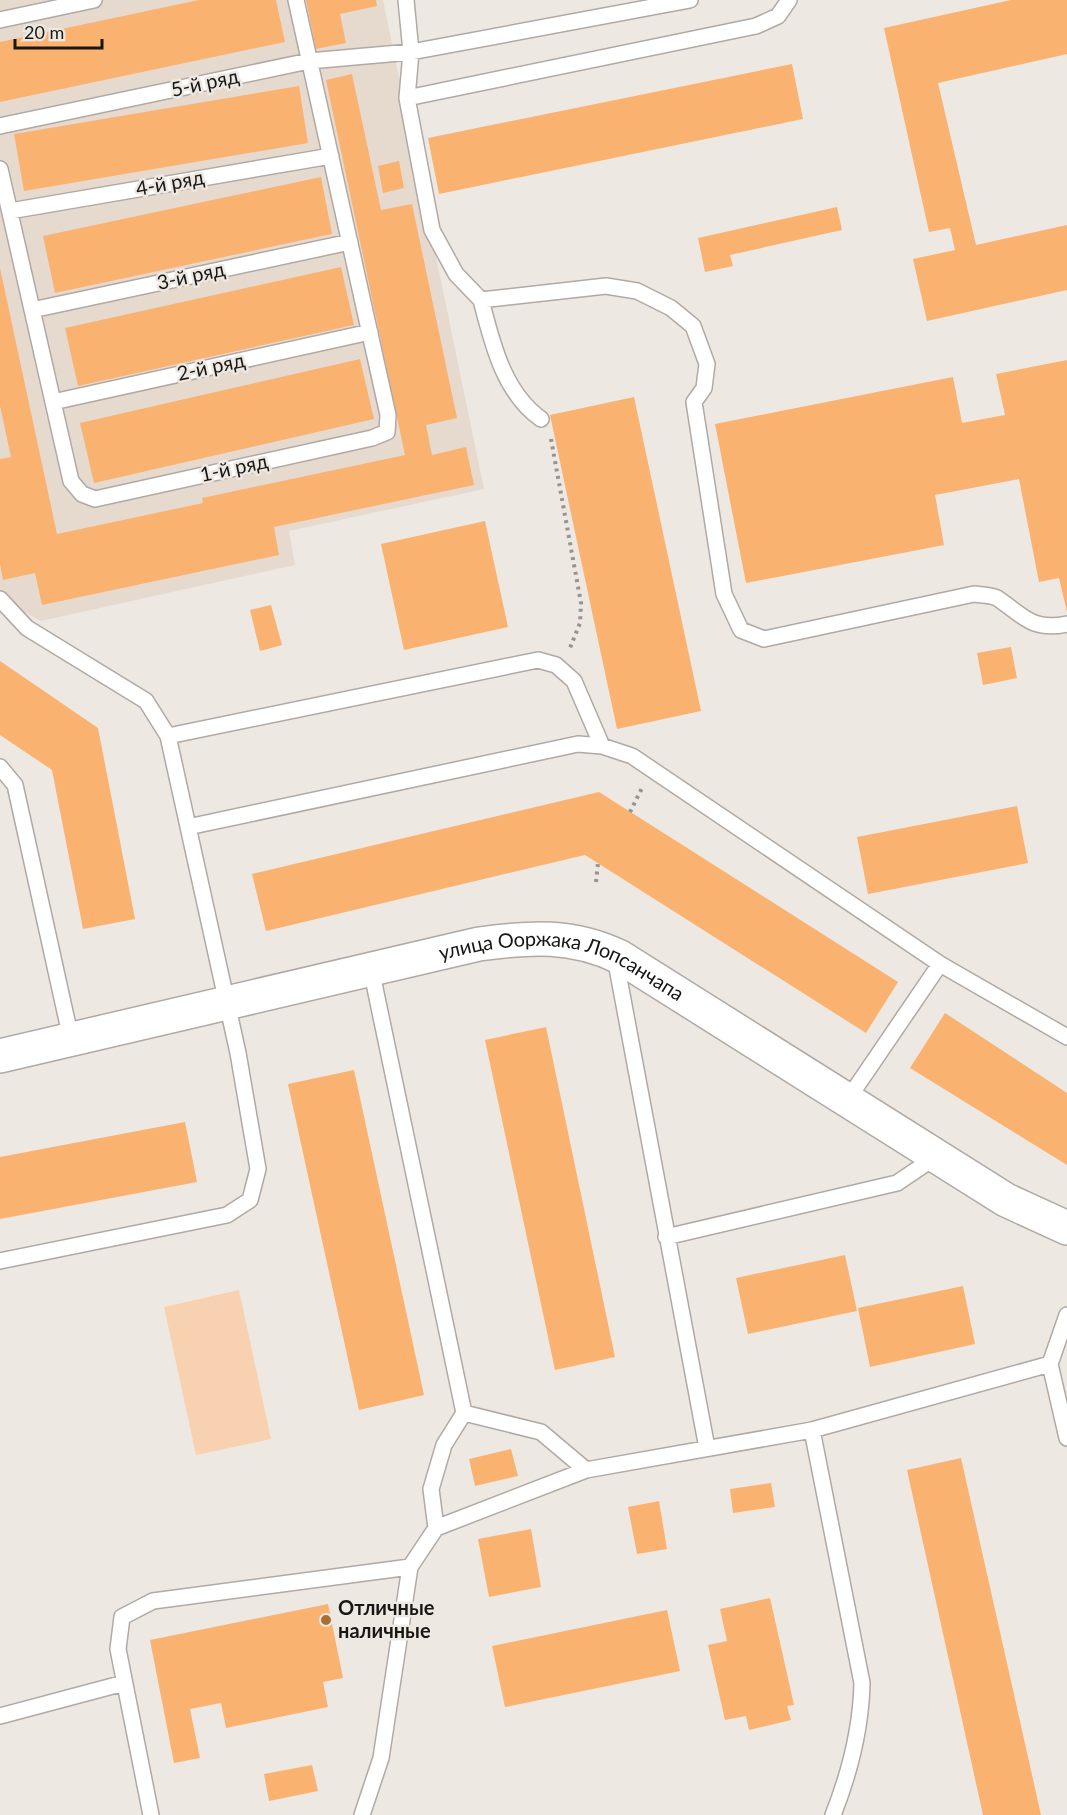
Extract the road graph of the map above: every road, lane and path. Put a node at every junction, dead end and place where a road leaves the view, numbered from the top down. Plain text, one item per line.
1 (94, 0) edge
2 (296, 0) edge
3 (406, 0) edge
4 (690, 0) edge
5 (789, 0) edge
6 (0, 20) edge
7 (411, 52) junction
8 (309, 61) junction
9 (407, 98) junction
10 (0, 126) edge
11 (331, 156) junction
12 (0, 169) edge
13 (10, 211) junction
14 (350, 242) junction
15 (481, 300) junction
16 (32, 310) junction
17 (370, 332) junction
18 (53, 402) junction
19 (541, 419) joint
20 (0, 599) edge
21 (1067, 624) edge
22 (556, 665) junction
23 (168, 736) junction
24 (602, 746) junction
25 (0, 767) edge
26 (188, 827) junction
27 (598, 863) dead end
28 (596, 882) dead end
29 (614, 954) junction
30 (940, 964) junction
31 (371, 969) junction
32 (227, 1002) junction
33 (1067, 1038) edge
34 (71, 1039) junction
35 (0, 1056) edge
36 (848, 1100) junction
37 (937, 1156) junction
38 (1067, 1228) edge
39 (666, 1237) junction
40 (0, 1261) edge
41 (1067, 1315) edge
42 (1050, 1364) junction
43 (464, 1413) junction
44 (812, 1430) junction
45 (1067, 1438) edge
46 (707, 1448) junction
47 (586, 1470) junction
48 (436, 1528) junction
49 (410, 1567) junction
50 (124, 1683) junction
51 (0, 1716) edge
52 (151, 1815) edge
53 (362, 1815) edge
54 (833, 1815) edge

1 - 6 lane
2 - 8 lane
3 - 7 lane
4 - 7 lane, 5-й ряд
5 - 9 lane
7 - 8 lane, 5-й ряд
7 - 9 lane
8 - 10 lane, 5-й ряд
8 - 11 lane
9 - 15 lane
11 - 13 lane, 4-й ряд
11 - 14 lane
12 - 13 lane
13 - 16 lane
14 - 16 lane, 3-й ряд
14 - 17 lane
15 - 19 lane
15 - 21 lane
16 - 18 lane
17 - 18 lane, 2-й ряд
17 - 18 lane, 1-й ряд
19 - 22 path
20 - 23 lane
22 - 23 lane
22 - 24 lane
23 - 26 lane
24 - 26 lane
24 - 30 lane
25 - 34 lane
26 - 32 lane
27 - 28 path
29 - 31 street, улица Ооржака Лопсанчапа
29 - 36 street, улица Ооржака Лопсанчапа
29 - 39 lane
30 - 33 lane
30 - 36 lane
31 - 32 street, улица Ооржака Лопсанчапа
31 - 43 lane
32 - 34 street, улица Ооржака Лопсанчапа
32 - 40 lane
34 - 35 street, улица Ооржака Лопсанчапа
36 - 37 street, улица Ооржака Лопсанчапа
37 - 38 street, улица Ооржака Лопсанчапа
37 - 39 lane
39 - 46 lane
41 - 42 lane
42 - 44 lane
42 - 45 lane
43 - 47 lane
43 - 48 lane
44 - 46 lane
44 - 54 lane
46 - 47 lane
47 - 48 lane
48 - 49 lane
49 - 50 lane
49 - 53 lane
50 - 51 lane
50 - 52 lane

